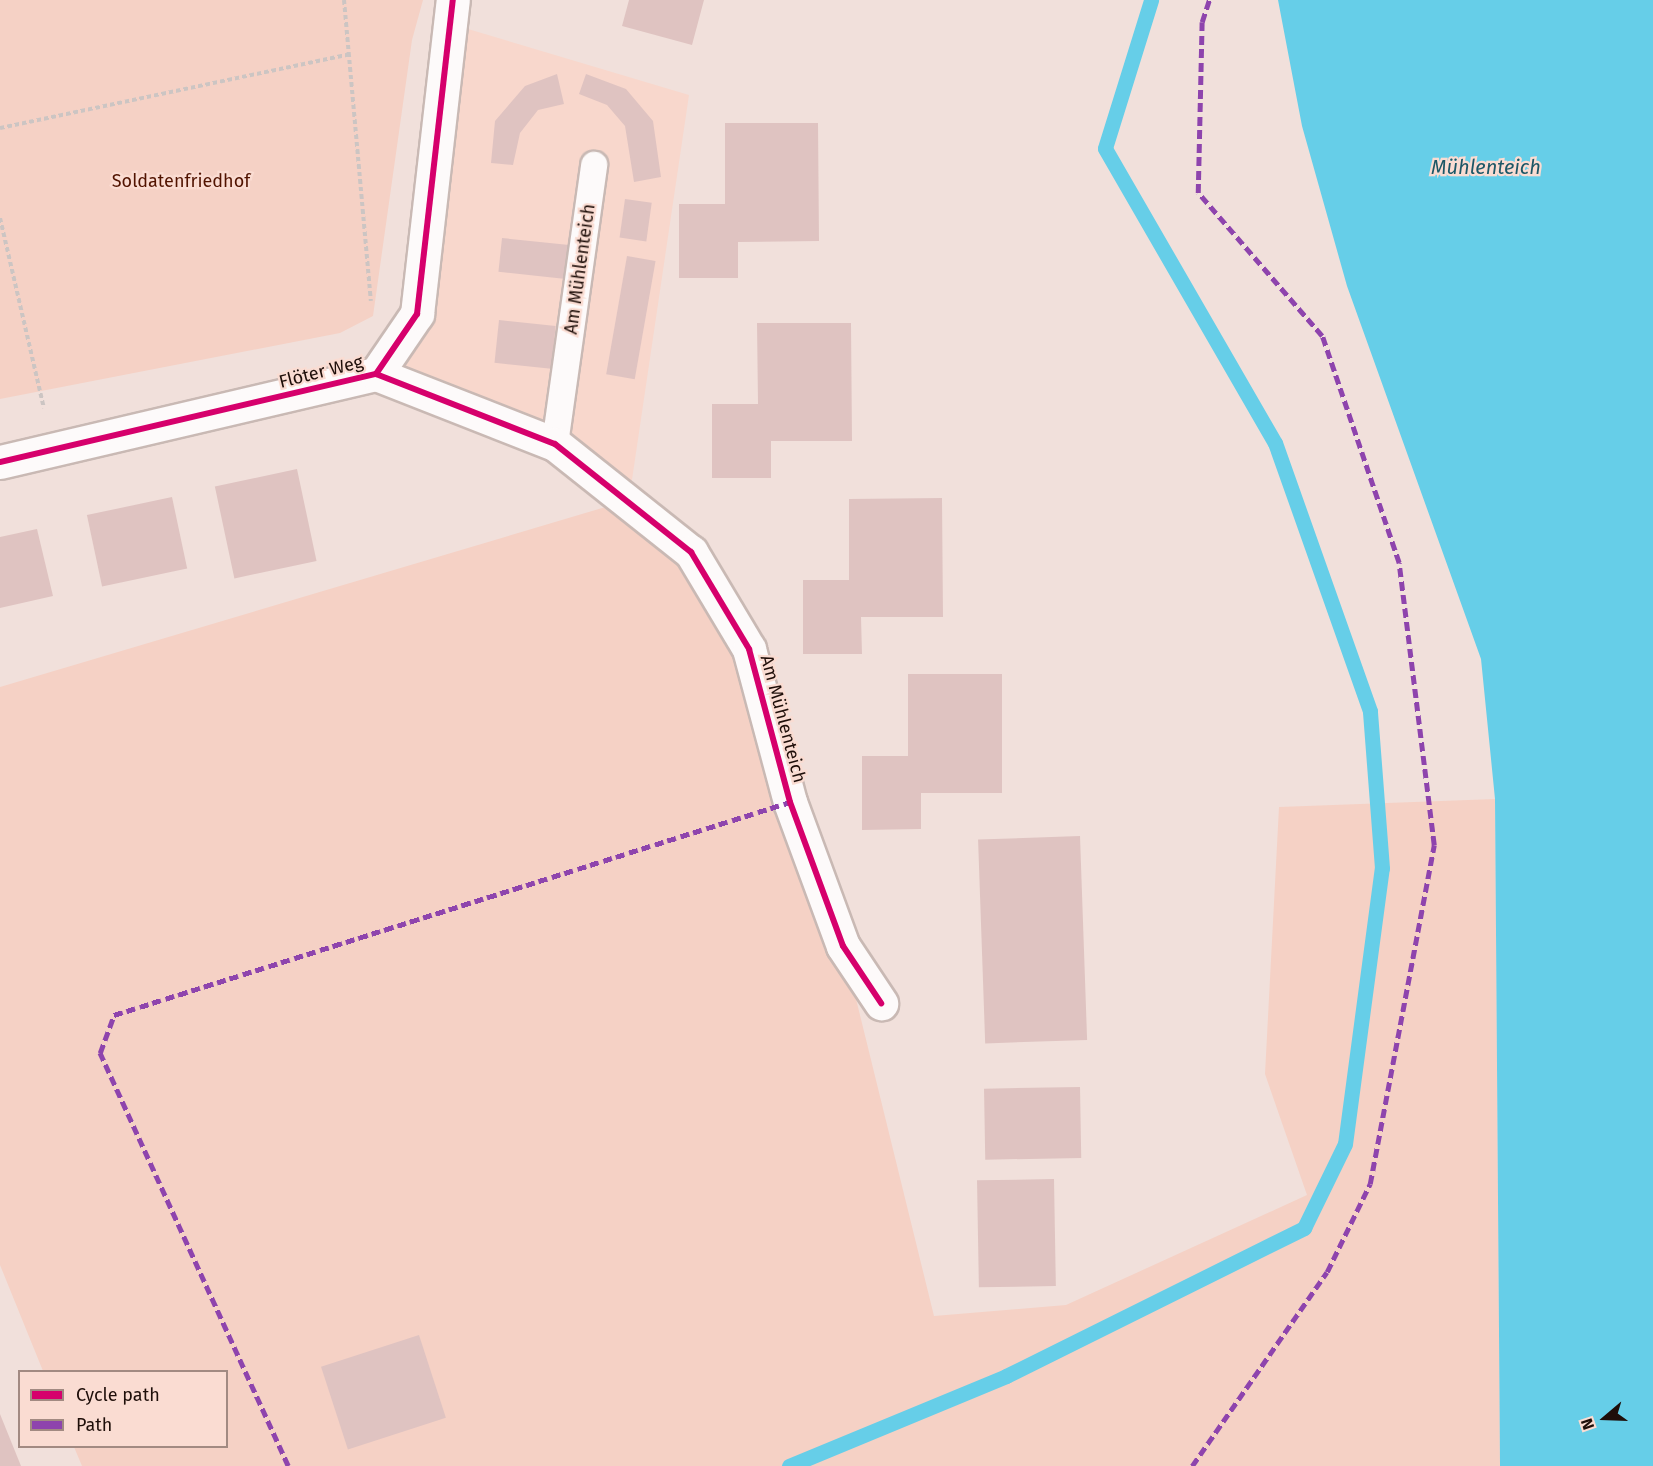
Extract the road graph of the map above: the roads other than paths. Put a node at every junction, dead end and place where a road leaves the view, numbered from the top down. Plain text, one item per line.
1 (453, 0) edge
2 (594, 165) dead end
3 (376, 374) junction
4 (555, 444) junction
5 (0, 462) edge
6 (881, 1003) dead end

1 - 3 street, Flöter Weg
2 - 4 lane, Am Mühlenteich
3 - 4 street, Am Mühlenteich
3 - 5 street, Flöter Weg
4 - 6 street, Am Mühlenteich

